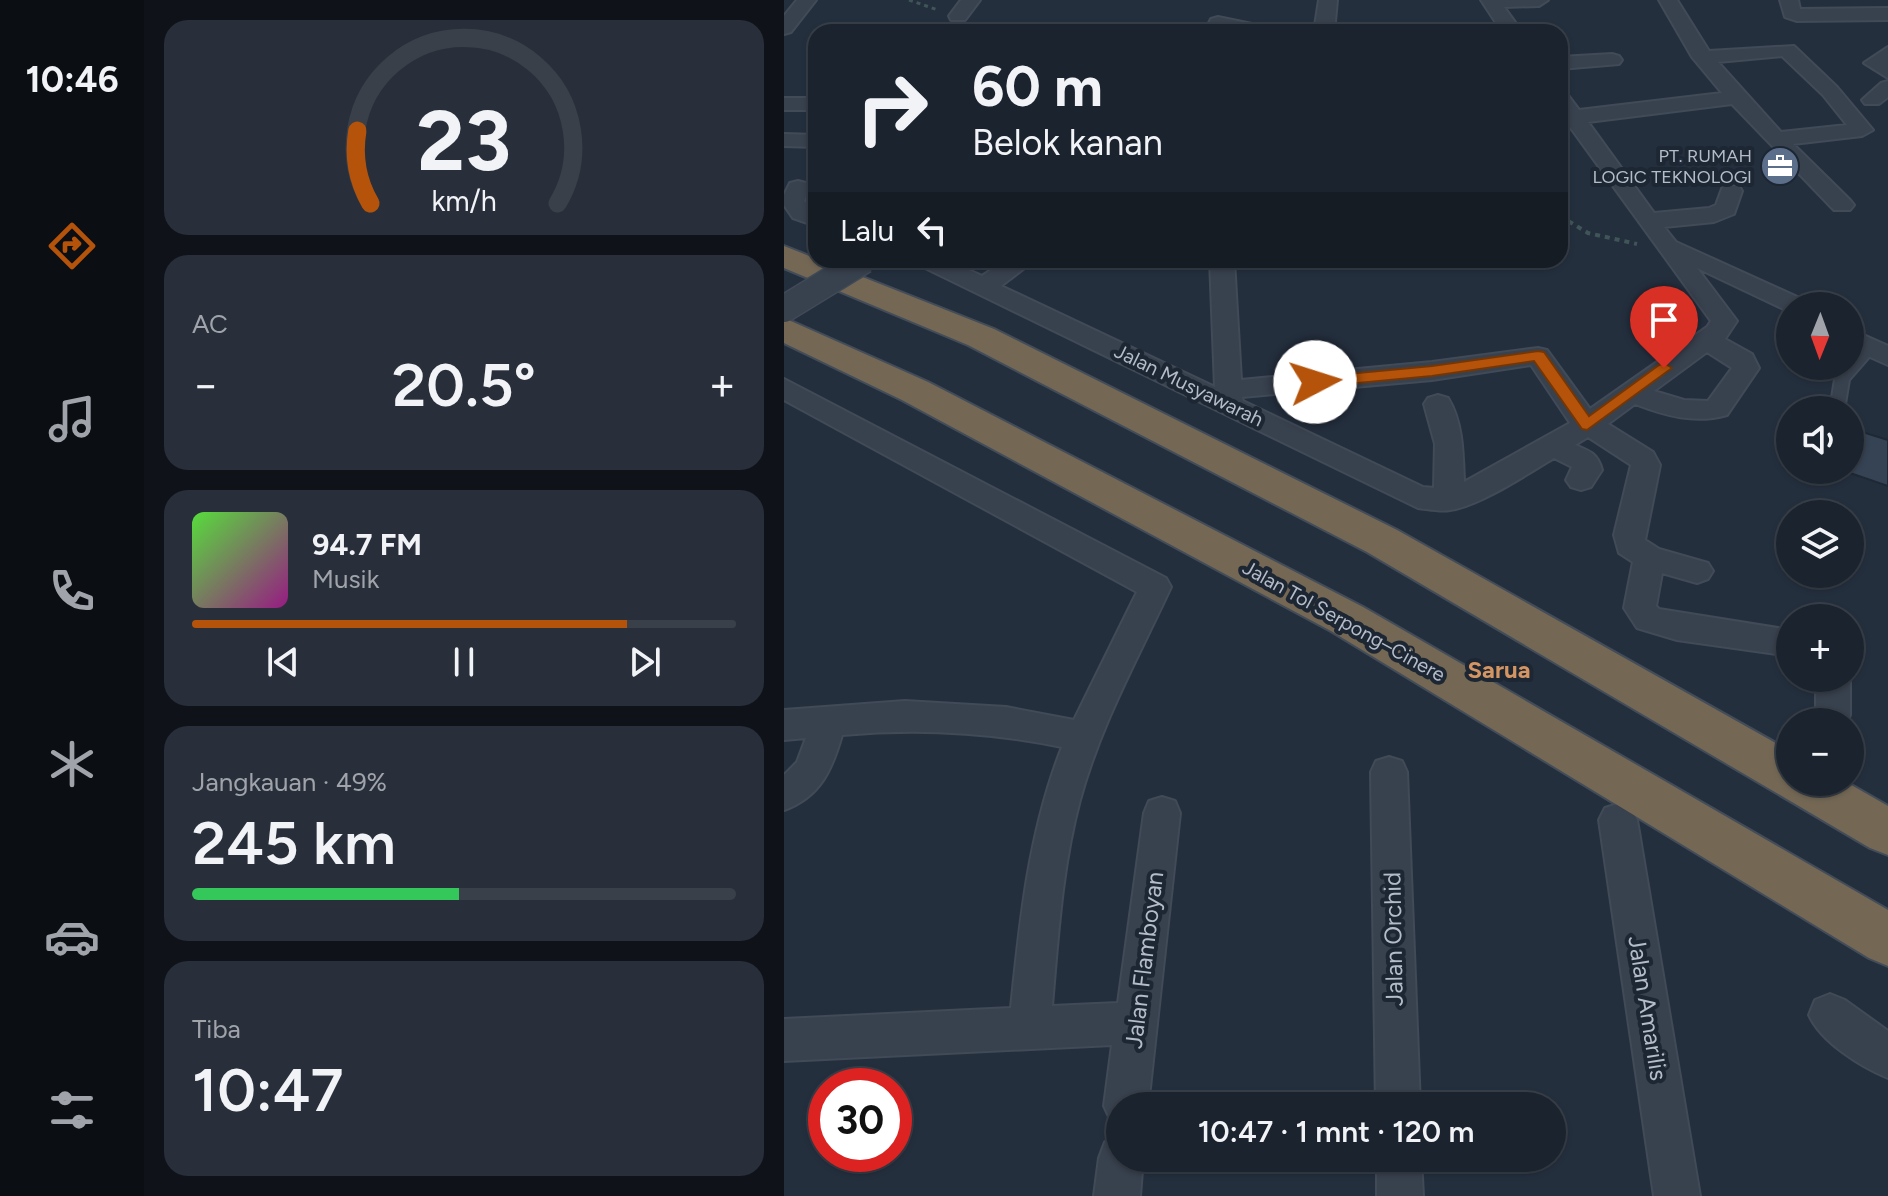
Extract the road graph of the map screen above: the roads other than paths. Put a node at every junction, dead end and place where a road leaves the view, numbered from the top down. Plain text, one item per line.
1 (807, 0) edge
2 (971, 0) edge
3 (1228, 0) edge
4 (1328, 0) edge
5 (1539, 0) edge
6 (1668, 0) edge
7 (1789, 0) edge
8 (1490, 1) edge
9 (1888, 14) edge
10 (958, 16) dead end
11 (1215, 24) edge
12 (1325, 24) edge
13 (1506, 24) edge
14 (784, 28) edge
15 (1888, 53) edge
16 (1702, 57) junction
17 (1612, 60) dead end
18 (1568, 63) edge
19 (1888, 72) edge
20 (1738, 97) junction
21 (784, 104) edge
22 (808, 104) edge
23 (1568, 108) edge
24 (1575, 117) junction
25 (1776, 139) junction
26 (784, 140) edge
27 (808, 141) edge
28 (799, 188) edge
29 (1731, 191) dead end
30 (1842, 205) dead end
31 (808, 216) edge
32 (1648, 221) junction
33 (1667, 245) junction
34 (784, 256) edge
35 (808, 266) edge
36 (813, 268) edge
37 (851, 268) edge
38 (946, 268) edge
39 (1011, 268) edge
40 (1222, 268) edge
41 (985, 285) junction
42 (1776, 296) edge
43 (784, 309) edge
44 (784, 329) edge
45 (1706, 340) junction
46 (1869, 347) edge
47 (784, 388) edge
48 (1631, 392) junction
49 (1839, 396) edge
50 (1228, 397) junction
51 (1438, 404) dead end
52 (1587, 425) junction
53 (1553, 446) junction
54 (1581, 480) dead end
55 (1449, 500) junction
56 (1649, 558) junction
57 (1697, 571) dead end
58 (1776, 641) edge
59 (829, 721) junction
60 (784, 725) edge
61 (1086, 737) junction
62 (1776, 768) edge
63 (1389, 772) dead end
64 (784, 794) edge
65 (1825, 796) edge
66 (1162, 813) dead end
67 (1618, 820) dead end
68 (1888, 832) edge
69 (1888, 940) edge
70 (1830, 1015) dead end
71 (1135, 1023) junction
72 (1030, 1027) junction
73 (784, 1040) edge
74 (1888, 1057) edge
75 (1128, 1092) edge
76 (1398, 1092) edge
77 (1120, 1172) edge
78 (1399, 1172) edge
79 (1117, 1196) edge
80 (1400, 1196) edge
81 (1677, 1196) edge

1 - 14 street
2 - 10 street
3 - 11 street
4 - 12 street
5 - 8 street
6 - 16 street
7 - 9 street
8 - 13 street
15 - 19 street
16 - 20 street
16 - 25 street
17 - 18 street
20 - 24 street
20 - 25 street
21 - 22 street
23 - 24 street
24 - 32 street
25 - 30 street
26 - 27 street
28 - 31 street
29 - 32 street
32 - 33 street
33 - 42 street
33 - 45 street
34 - 35 highway
36 - 62 highway
37 - 43 street, bridge
38 - 41 street, Jalan Musyawarah
39 - 41 street
40 - 50 street
41 - 50 street, Jalan Musyawarah
44 - 69 highway, Jalan Tol Serpong–Cinere
45 - 48 street
45 - 48 street
46 - 49 lane
47 - 61 street
48 - 52 street
50 - 52 street
50 - 55 street, Jalan Musyawarah
51 - 55 street
52 - 53 street
52 - 56 street
53 - 54 street
53 - 55 street
56 - 57 street
56 - 58 street
59 - 60 street
59 - 61 street
59 - 64 street
61 - 72 street
63 - 76 street, Jalan Orchid
65 - 68 highway
66 - 71 street, Jalan Flamboyan
67 - 81 street, Jalan Amarilis
70 - 74 street
71 - 72 street
71 - 75 street, Jalan Flamboyan
72 - 73 street
77 - 79 street
78 - 80 street

